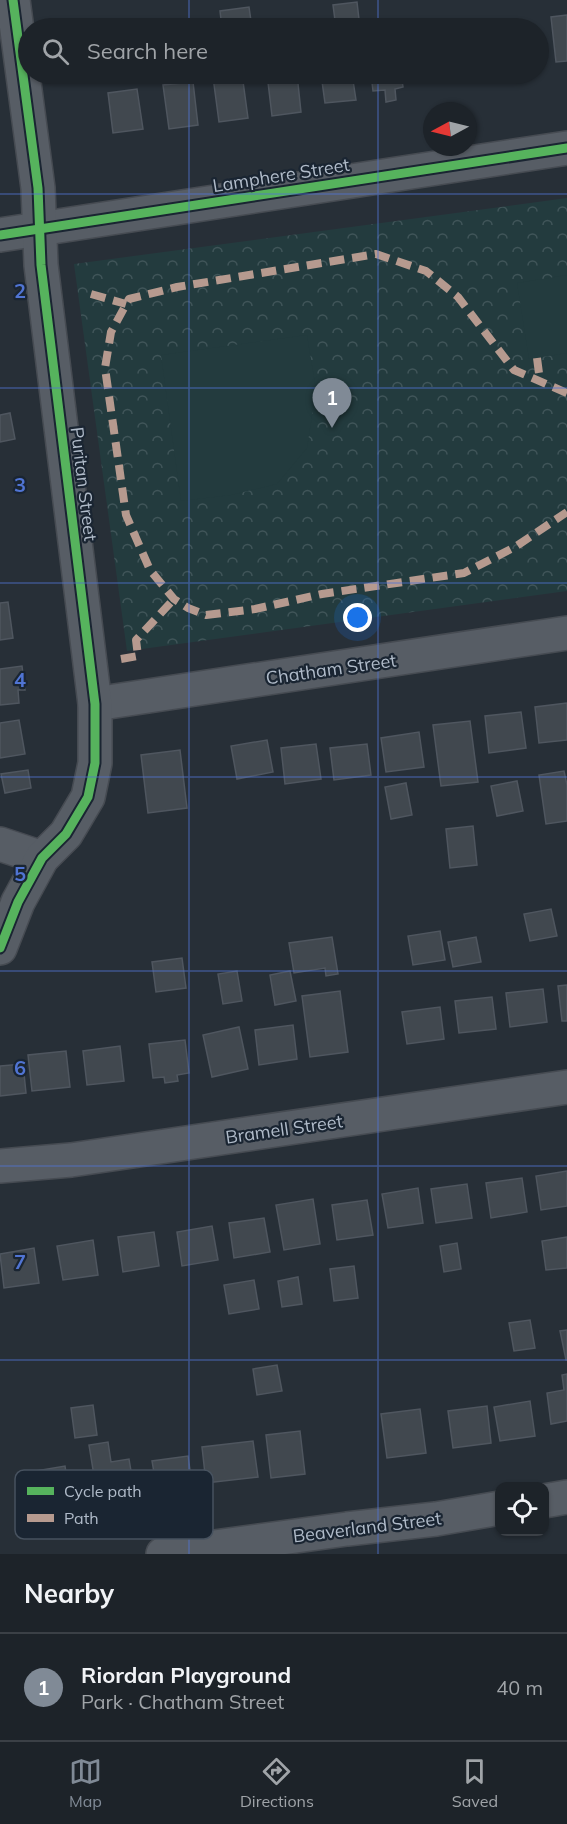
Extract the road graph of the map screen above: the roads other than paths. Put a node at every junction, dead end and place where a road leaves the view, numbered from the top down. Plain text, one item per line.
1 (13, 0) edge
2 (18, 38) edge
3 (24, 84) edge
4 (567, 148) edge
5 (39, 229) junction
6 (0, 235) edge
7 (567, 633) edge
8 (95, 704) junction
9 (0, 844) edge
10 (42, 858) junction
11 (0, 948) edge
12 (567, 1087) edge
13 (0, 1167) edge
14 (567, 1497) edge
15 (549, 1500) edge
16 (495, 1509) edge
17 (163, 1554) edge

1 - 2 street, Puritan Street
3 - 5 street, Puritan Street
4 - 5 street, Lamphere Street
5 - 6 street, Lamphere Street
5 - 8 street, Puritan Street
7 - 8 street, Chatham Street
8 - 10 street, Puritan Street
9 - 10 street
10 - 11 street, Puritan Street
12 - 13 street, Bramell Street
14 - 15 street
16 - 17 street, Beaverland Street

